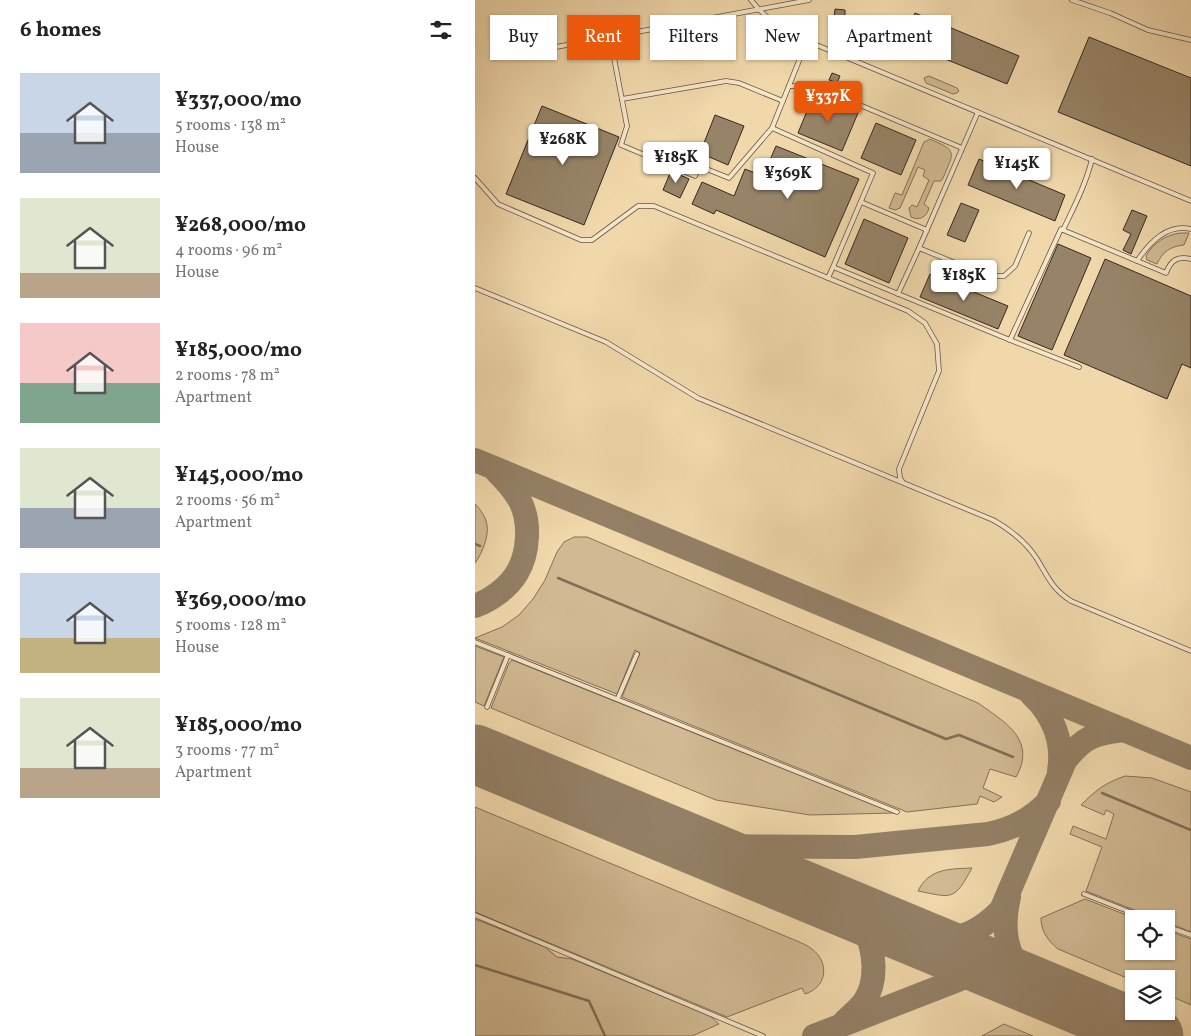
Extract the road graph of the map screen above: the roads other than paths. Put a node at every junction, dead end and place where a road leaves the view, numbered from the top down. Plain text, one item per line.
1 (751, 0) edge
2 (809, 0) edge
3 (1072, 0) edge
4 (759, 9) junction
5 (765, 15) edge
6 (640, 31) edge
7 (1191, 40) edge
8 (818, 45) edge
9 (614, 60) edge
10 (799, 60) edge
11 (789, 86) junction
12 (622, 99) junction
13 (783, 101) junction
14 (977, 112) junction
15 (772, 128) junction
16 (962, 148) junction
17 (1092, 159) junction
18 (475, 178) edge
19 (1191, 201) edge
20 (861, 202) junction
21 (1191, 229) edge
22 (927, 230) junction
23 (1063, 230) junction
24 (1029, 233) dead end
25 (919, 248) junction
26 (1191, 259) edge
27 (1137, 261) junction
28 (833, 267) junction
29 (828, 278) junction
30 (475, 288) edge
31 (898, 294) junction
32 (1010, 340) junction
33 (1079, 367) dead end
34 (904, 483) junction
35 (475, 642) edge
36 (1191, 651) edge
37 (637, 654) dead end
38 (508, 655) junction
39 (618, 698) junction
40 (487, 707) dead end
41 (897, 812) dead end
42 (1084, 894) dead end
43 (1126, 910) edge
44 (475, 915) edge
45 (1175, 929) edge
46 (1191, 935) edge
47 (763, 1036) edge

1 - 4 lane
2 - 4 lane
3 - 7 lane
4 - 5 lane
4 - 6 lane
8 - 14 lane
9 - 12 lane
10 - 11 lane
11 - 13 lane
11 - 16 lane
12 - 13 lane
12 - 15 lane
13 - 15 lane
14 - 16 lane
14 - 17 lane
15 - 20 lane
16 - 22 lane
17 - 19 lane
17 - 23 lane
18 - 29 lane
20 - 22 lane
20 - 28 lane
21 - 27 lane
22 - 25 lane
23 - 27 lane
23 - 32 lane
24 - 25 lane
25 - 31 lane
26 - 27 lane
28 - 29 lane
28 - 31 lane
29 - 34 lane
30 - 34 lane
31 - 32 lane
32 - 33 lane
34 - 36 lane
35 - 38 lane
37 - 39 lane
38 - 39 lane
38 - 40 lane
39 - 41 lane
42 - 43 lane
44 - 47 lane
45 - 46 lane

